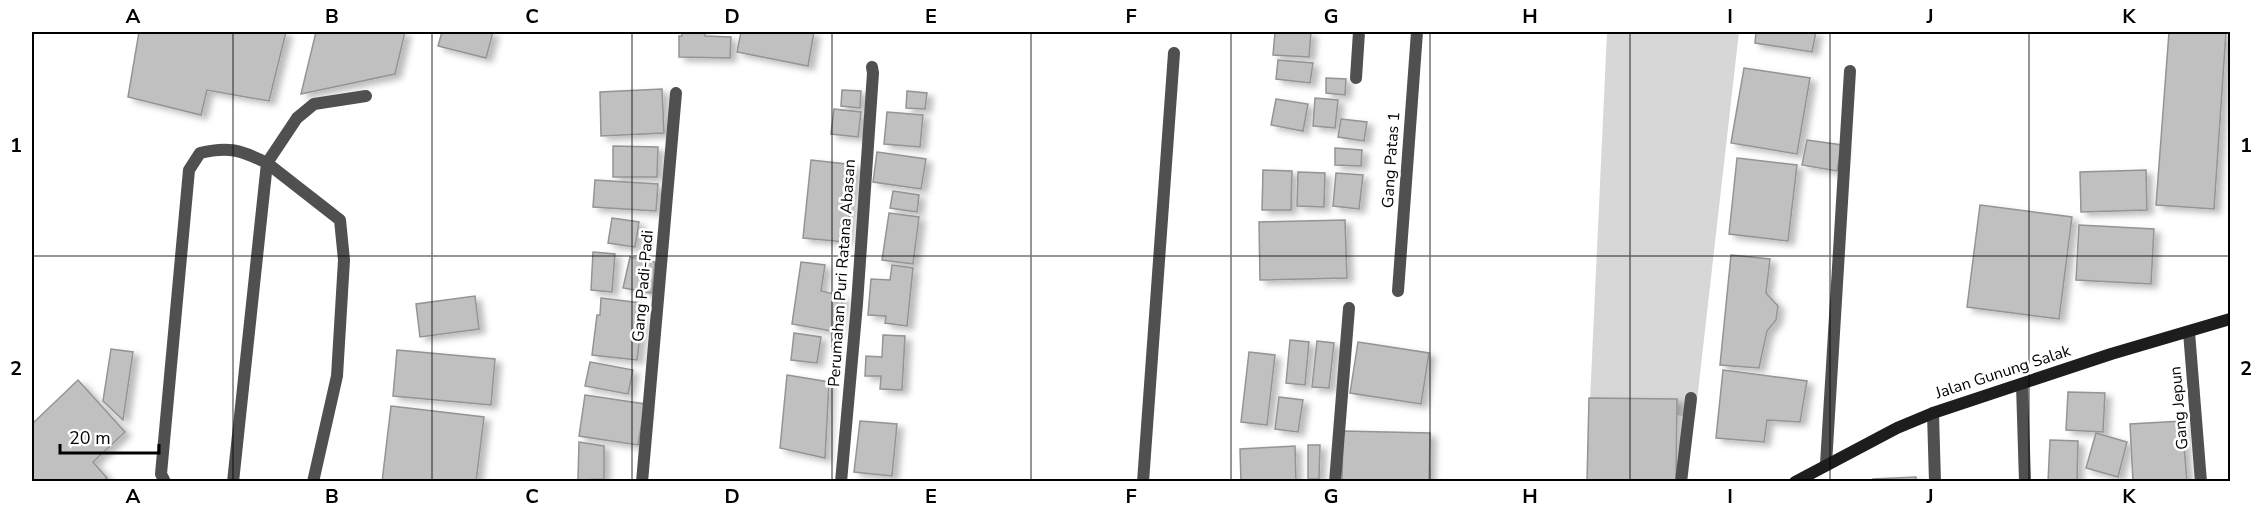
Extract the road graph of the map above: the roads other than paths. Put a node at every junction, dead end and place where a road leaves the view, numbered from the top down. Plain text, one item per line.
1 (1359, 32) edge
2 (1417, 32) edge
3 (1174, 53) dead end
4 (872, 67) dead end
5 (1850, 71) dead end
6 (1356, 78) dead end
7 (676, 93) dead end
8 (366, 96) dead end
9 (267, 163) junction
10 (1398, 291) dead end
11 (1348, 309) dead end
12 (2230, 319) edge
13 (2189, 332) junction
14 (2022, 385) junction
15 (1691, 398) dead end
16 (1933, 413) junction
17 (1826, 464) junction
18 (1798, 481) edge
19 (165, 482) edge
20 (233, 482) edge
21 (313, 482) edge
22 (642, 482) edge
23 (841, 482) edge
24 (1143, 482) edge
25 (1335, 482) edge
26 (1681, 482) edge
27 (1935, 482) edge
28 (2025, 482) edge
29 (2201, 482) edge

1 - 6 street
2 - 10 street, Gang Patas 1
3 - 24 street
4 - 23 street, Perumahan Puri Ratana Abasan
5 - 17 street
7 - 22 street, Gang Padi-Padi
8 - 9 street
9 - 19 street
9 - 20 street
9 - 21 street
11 - 25 street
12 - 13 street, Jalan Gunung Salak
13 - 14 street, Jalan Gunung Salak
13 - 29 street, Gang Jepun
14 - 16 street, Jalan Gunung Salak
14 - 28 street
15 - 26 street
16 - 17 street, Jalan Gunung Salak
16 - 27 street
17 - 18 street, Jalan Gunung Salak

